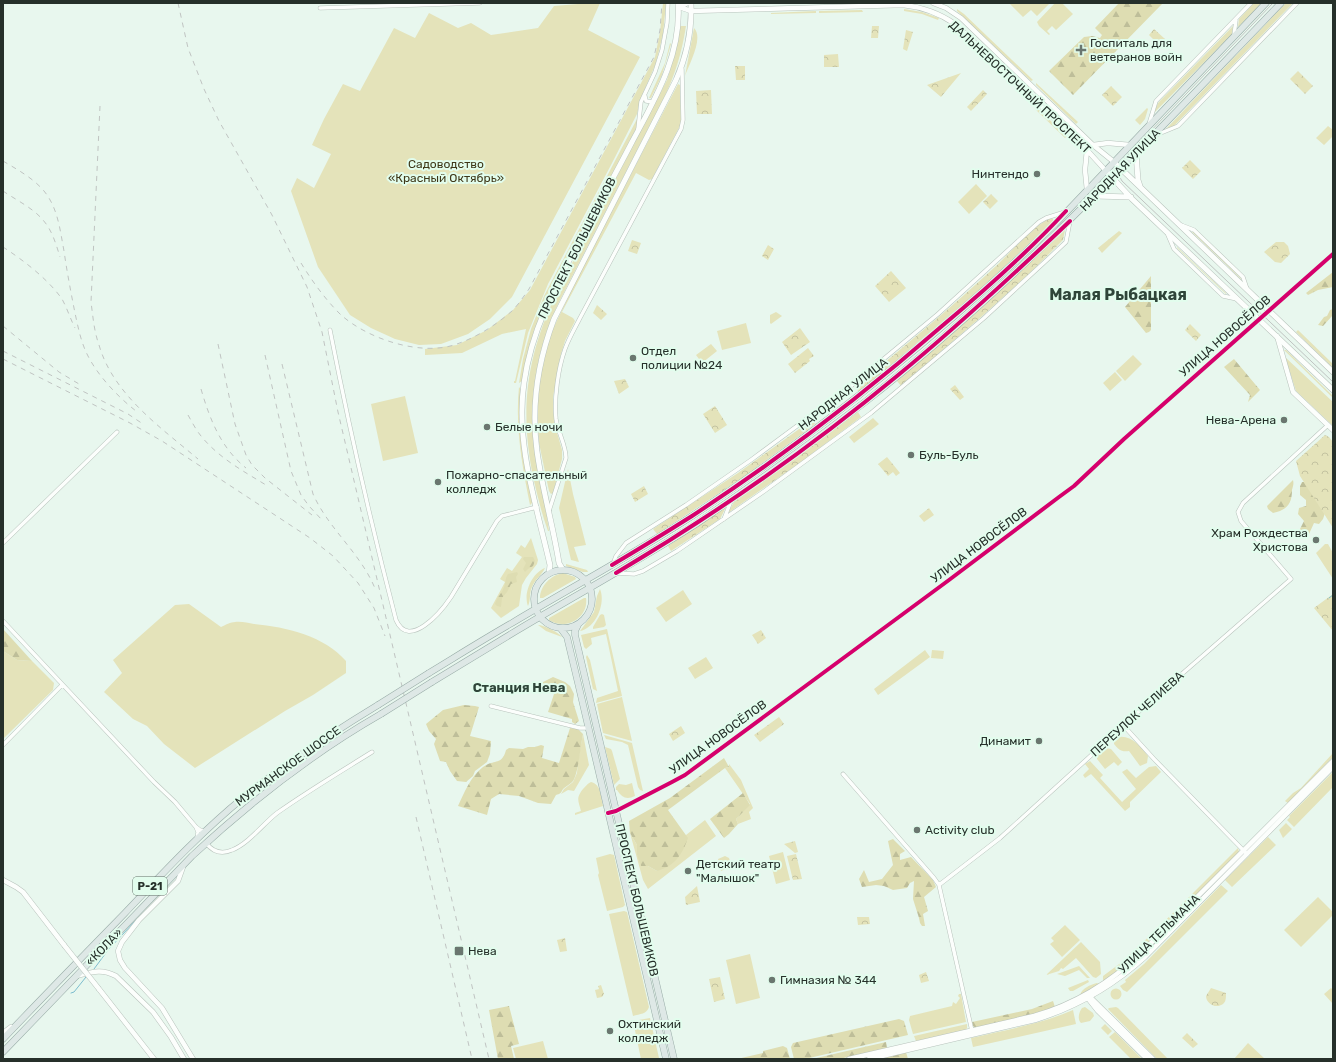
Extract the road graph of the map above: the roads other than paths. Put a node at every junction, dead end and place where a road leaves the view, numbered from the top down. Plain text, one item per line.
1 (480, 3) edge
2 (668, 3) edge
3 (689, 3) edge
4 (933, 3) edge
5 (1251, 3) edge
6 (1266, 3) edge
7 (1281, 3) edge
8 (1297, 3) edge
9 (679, 5) edge
10 (320, 8) dead end
11 (691, 12) junction
12 (1236, 18) junction
13 (1234, 37) junction
14 (683, 64) junction
15 (644, 94) junction
16 (653, 102) junction
17 (1148, 126) junction
18 (638, 131) junction
19 (1153, 136) junction
20 (1093, 145) junction
21 (1130, 146) junction
22 (1087, 150) junction
23 (1136, 153) junction
24 (1114, 162) junction
25 (1121, 169) junction
26 (1106, 171) junction
27 (1112, 178) junction
28 (1140, 187) junction
29 (1087, 190) junction
30 (1095, 196) junction
31 (1131, 197) junction
32 (1066, 211) junction
33 (1070, 221) junction
34 (1333, 254) edge
35 (1269, 311) junction
36 (1259, 319) junction
37 (330, 330) dead end
38 (1277, 336) junction
39 (1333, 372) edge
40 (1333, 390) edge
41 (1328, 425) junction
42 (1333, 430) edge
43 (117, 432) dead end
44 (731, 500) junction
45 (537, 507) junction
46 (549, 512) junction
47 (723, 520) junction
48 (3, 543) edge
49 (612, 565) junction
50 (563, 570) junction
51 (549, 574) junction
52 (616, 574) junction
53 (586, 580) junction
54 (590, 588) junction
55 (536, 609) junction
56 (540, 617) junction
57 (3, 621) edge
58 (578, 625) junction
59 (561, 629) junction
60 (62, 685) junction
61 (491, 706) dead end
62 (1124, 725) junction
63 (589, 728) junction
64 (3, 745) edge
65 (372, 752) dead end
66 (1333, 761) edge
67 (1333, 767) edge
68 (843, 774) dead end
69 (616, 811) junction
70 (608, 813) junction
71 (196, 826) junction
72 (201, 834) junction
73 (206, 842) junction
74 (1245, 852) junction
75 (185, 863) junction
76 (3, 880) edge
77 (939, 885) junction
78 (75, 977) junction
79 (1089, 997) junction
80 (32, 1009) junction
81 (3, 1033) edge
82 (972, 1033) junction
83 (3, 1039) edge
84 (3, 1052) edge
85 (154, 1059) edge
86 (184, 1059) edge
87 (193, 1059) edge
88 (666, 1059) edge
89 (674, 1059) edge
90 (849, 1059) edge
91 (868, 1059) edge
92 (1147, 1059) edge
93 (1153, 1059) edge

1 - 10 street
2 - 15 street
3 - 9 street
3 - 11 main road, ПРОСПЕКТ БОЛЬШЕВИКОВ
4 - 20 street, ДАЛЬНЕВОСТОЧНЫЙ ПРОСПЕКТ
5 - 12 street
6 - 13 main road, НАРОДНАЯ УЛИЦА
7 - 19 main road, НАРОДНАЯ УЛИЦА
8 - 19 street
9 - 11 street, ДАЛЬНЕВОСТОЧНЫЙ ПРОСПЕКТ
9 - 16 main road, ПРОСПЕКТ БОЛЬШЕВИКОВ
11 - 14 main road, ПРОСПЕКТ БОЛЬШЕВИКОВ
11 - 22 street, ДАЛЬНЕВОСТОЧНЫЙ ПРОСПЕКТ
12 - 13 street
12 - 17 street
13 - 17 main road, НАРОДНАЯ УЛИЦА
14 - 46 street
14 - 46 main road, ПРОСПЕКТ БОЛЬШЕВИКОВ
15 - 16 street
15 - 18 street
16 - 18 main road, ПРОСПЕКТ БОЛЬШЕВИКОВ
17 - 21 main road, НАРОДНАЯ УЛИЦА
18 - 45 main road, ПРОСПЕКТ БОЛЬШЕВИКОВ
19 - 23 main road, НАРОДНАЯ УЛИЦА
20 - 21 street
20 - 24 street, ДАЛЬНЕВОСТОЧНЫЙ ПРОСПЕКТ
21 - 24 main road, НАРОДНАЯ УЛИЦА
22 - 26 street, ДАЛЬНЕВОСТОЧНЫЙ ПРОСПЕКТ
22 - 29 street
23 - 25 main road, НАРОДНАЯ УЛИЦА
23 - 28 main road
24 - 25 main road, ДАЛЬНЕВОСТОЧНЫЙ ПРОСПЕКТ
24 - 26 main road, НАРОДНАЯ УЛИЦА
25 - 27 main road, НАРОДНАЯ УЛИЦА
25 - 28 main road, ДАЛЬНЕВОСТОЧНЫЙ ПРОСПЕКТ
26 - 27 main road, ДАЛЬНЕВОСТОЧНЫЙ ПРОСПЕКТ
26 - 29 main road, НАРОДНАЯ УЛИЦА
27 - 30 main road, НАРОДНАЯ УЛИЦА
27 - 31 main road, ДАЛЬНЕВОСТОЧНЫЙ ПРОСПЕКТ
28 - 35 main road, ДАЛЬНЕВОСТОЧНЫЙ ПРОСПЕКТ
29 - 32 main road, НАРОДНАЯ УЛИЦА
30 - 31 main road
30 - 33 main road, НАРОДНАЯ УЛИЦА
31 - 36 main road, ДАЛЬНЕВОСТОЧНЫЙ ПРОСПЕКТ
32 - 49 main road, НАРОДНАЯ УЛИЦА
32 - 49 street
33 - 44 main road, НАРОДНАЯ УЛИЦА
33 - 47 street
34 - 35 street, УЛИЦА НОВОСЁЛОВ
35 - 36 street, УЛИЦА НОВОСЁЛОВ
35 - 39 main road, ДАЛЬНЕВОСТОЧНЫЙ ПРОСПЕКТ
36 - 38 main road, ДАЛЬНЕВОСТОЧНЫЙ ПРОСПЕКТ
36 - 69 street, УЛИЦА НОВОСЁЛОВ
37 - 45 street
38 - 40 main road, ДАЛЬНЕВОСТОЧНЫЙ ПРОСПЕКТ
38 - 41 street
41 - 42 street
41 - 62 street, ПЕРЕУЛОК ЧЕЛИЕВА
43 - 48 street
44 - 47 street
44 - 52 main road, НАРОДНАЯ УЛИЦА
45 - 51 main road, ПРОСПЕКТ БОЛЬШЕВИКОВ
46 - 50 main road, ПРОСПЕКТ БОЛЬШЕВИКОВ
47 - 52 street
49 - 53 main road, НАРОДНАЯ УЛИЦА
50 - 51 main road
50 - 53 main road
51 - 55 main road
52 - 54 main road, НАРОДНАЯ УЛИЦА
53 - 54 main road
53 - 55 main road, НАРОДНАЯ УЛИЦА
54 - 56 main road, НАРОДНАЯ УЛИЦА
54 - 58 main road
55 - 56 main road
55 - 72 main road, МУРМАНСКОЕ ШОССЕ, bridge
56 - 59 main road
56 - 73 main road, МУРМАНСКОЕ ШОССЕ, bridge
57 - 60 street
58 - 59 main road
58 - 69 main road, ПРОСПЕКТ БОЛЬШЕВИКОВ
59 - 63 main road, ПРОСПЕКТ БОЛЬШЕВИКОВ
60 - 64 street
60 - 71 street
61 - 63 street
62 - 74 street
62 - 77 street, ПЕРЕУЛОК ЧЕЛИЕВА
63 - 70 main road, ПРОСПЕКТ БОЛЬШЕВИКОВ
65 - 73 street
66 - 74 street, УЛИЦА ТЕЛЬМАНА
67 - 74 street, УЛИЦА ТЕЛЬМАНА
68 - 77 street
69 - 70 street, УЛИЦА НОВОСЁЛОВ
69 - 89 main road, ПРОСПЕКТ БОЛЬШЕВИКОВ
70 - 88 main road, ПРОСПЕКТ БОЛЬШЕВИКОВ
71 - 72 street
71 - 72 street
72 - 80 main road, «КОЛА» / Р-21
73 - 75 main road, «КОЛА» / Р-21
74 - 79 street, УЛИЦА ТЕЛЬМАНА
75 - 78 main road, «КОЛА» / Р-21
75 - 87 street
76 - 85 street, bridge
77 - 82 street
78 - 84 main road, «КОЛА» / Р-21
78 - 86 street
79 - 82 street, УЛИЦА ТЕЛЬМАНА
79 - 92 street
79 - 93 street
80 - 81 street
80 - 83 main road, «КОЛА» / Р-21
82 - 90 street, УЛИЦА ТЕЛЬМАНА
82 - 91 street, УЛИЦА ТЕЛЬМАНА

